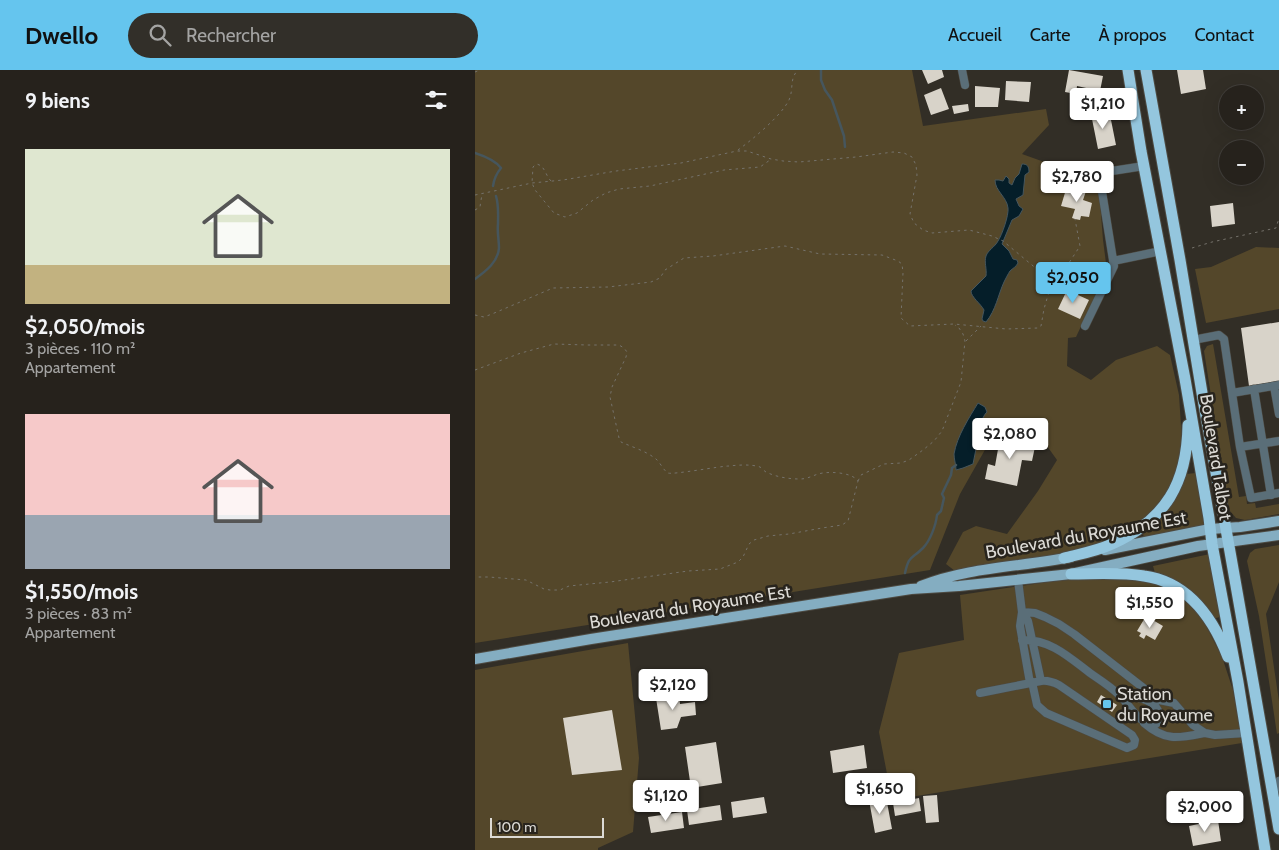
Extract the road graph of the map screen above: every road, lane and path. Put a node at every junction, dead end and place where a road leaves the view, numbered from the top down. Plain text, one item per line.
1 (481, 70) edge
2 (798, 70) edge
3 (962, 70) edge
4 (1128, 70) edge
5 (1146, 70) edge
6 (475, 72) edge
7 (965, 85) dead end
8 (737, 151) junction
9 (771, 159) junction
10 (1144, 166) junction
11 (552, 181) junction
12 (532, 183) junction
13 (482, 194) junction
14 (475, 195) edge
15 (475, 210) edge
16 (1279, 218) edge
17 (1075, 219) dead end
18 (1178, 248) junction
19 (1192, 248) dead end
20 (1161, 251) junction
21 (1113, 261) junction
22 (1058, 279) junction
23 (475, 315) edge
24 (954, 324) junction
25 (981, 326) junction
26 (1085, 326) dead end
27 (1193, 340) junction
28 (965, 342) junction
29 (475, 370) edge
30 (1277, 385) edge
31 (1187, 388) junction
32 (1254, 389) junction
33 (1232, 393) junction
34 (1279, 414) edge
35 (1279, 441) edge
36 (1263, 443) junction
37 (1240, 447) junction
38 (858, 481) junction
39 (1275, 494) edge
40 (1279, 521) edge
41 (1226, 528) junction
42 (1210, 529) junction
43 (1279, 535) edge
44 (1228, 541) junction
45 (1212, 544) junction
46 (1064, 558) junction
47 (1071, 574) junction
48 (475, 577) edge
49 (1018, 580) junction
50 (911, 589) junction
51 (1022, 612) junction
52 (1022, 640) junction
53 (1033, 640) junction
54 (475, 660) edge
55 (1041, 681) junction
56 (1238, 682) junction
57 (1031, 683) junction
58 (980, 693) dead end
59 (1119, 695) junction
60 (1141, 720) junction
61 (1205, 733) junction
62 (1246, 733) junction
63 (1279, 781) edge
64 (1274, 796) junction
65 (1279, 829) edge
66 (1265, 850) edge

1 - 6 path
2 - 8 path
3 - 7 lane
4 - 10 highway, Boulevard Talbot
5 - 18 highway, Boulevard Talbot
8 - 9 path
8 - 11 path
9 - 12 path
9 - 22 path
10 - 20 highway, Boulevard Talbot
10 - 21 lane
11 - 12 path
11 - 12 path
12 - 13 path
13 - 14 path
13 - 15 path
16 - 19 path
17 - 22 path
18 - 20 highway
18 - 27 highway, Boulevard Talbot
20 - 21 lane
20 - 31 highway, Boulevard Talbot
21 - 26 lane
22 - 25 path
23 - 24 path
24 - 25 path
24 - 28 path
25 - 28 path
27 - 33 lane
27 - 41 highway, Boulevard Talbot
28 - 38 path
29 - 38 path
30 - 32 lane
30 - 34 lane
31 - 42 highway, Boulevard Talbot
31 - 46 highway
32 - 33 lane
32 - 36 lane
33 - 37 lane
35 - 36 lane
36 - 37 lane
36 - 39 lane
37 - 39 lane
38 - 48 path
40 - 41 main road, Boulevard du Royaume Est
41 - 42 main road, Boulevard du Royaume Est
41 - 44 highway, Boulevard Talbot
42 - 45 highway, Boulevard Talbot
42 - 46 main road, Boulevard du Royaume Est
43 - 44 main road, Boulevard du Royaume Est
44 - 45 main road, Boulevard du Royaume Est
44 - 64 highway, Boulevard Talbot
45 - 47 main road, Boulevard du Royaume Est
45 - 56 highway, Boulevard Talbot
46 - 50 main road, Boulevard du Royaume Est
47 - 49 main road, Boulevard du Royaume Est
47 - 56 highway
49 - 50 main road, Boulevard du Royaume Est
49 - 51 lane
50 - 54 main road, Boulevard du Royaume Est
51 - 52 lane
51 - 53 lane
51 - 61 lane
52 - 53 lane
52 - 57 lane
53 - 55 lane
53 - 59 lane
55 - 57 lane
55 - 57 lane
56 - 62 highway, Boulevard Talbot
57 - 58 lane
59 - 60 lane
59 - 60 lane
60 - 61 lane
61 - 62 lane
62 - 66 highway, Boulevard Talbot
63 - 64 lane
64 - 65 highway, Boulevard Talbot

